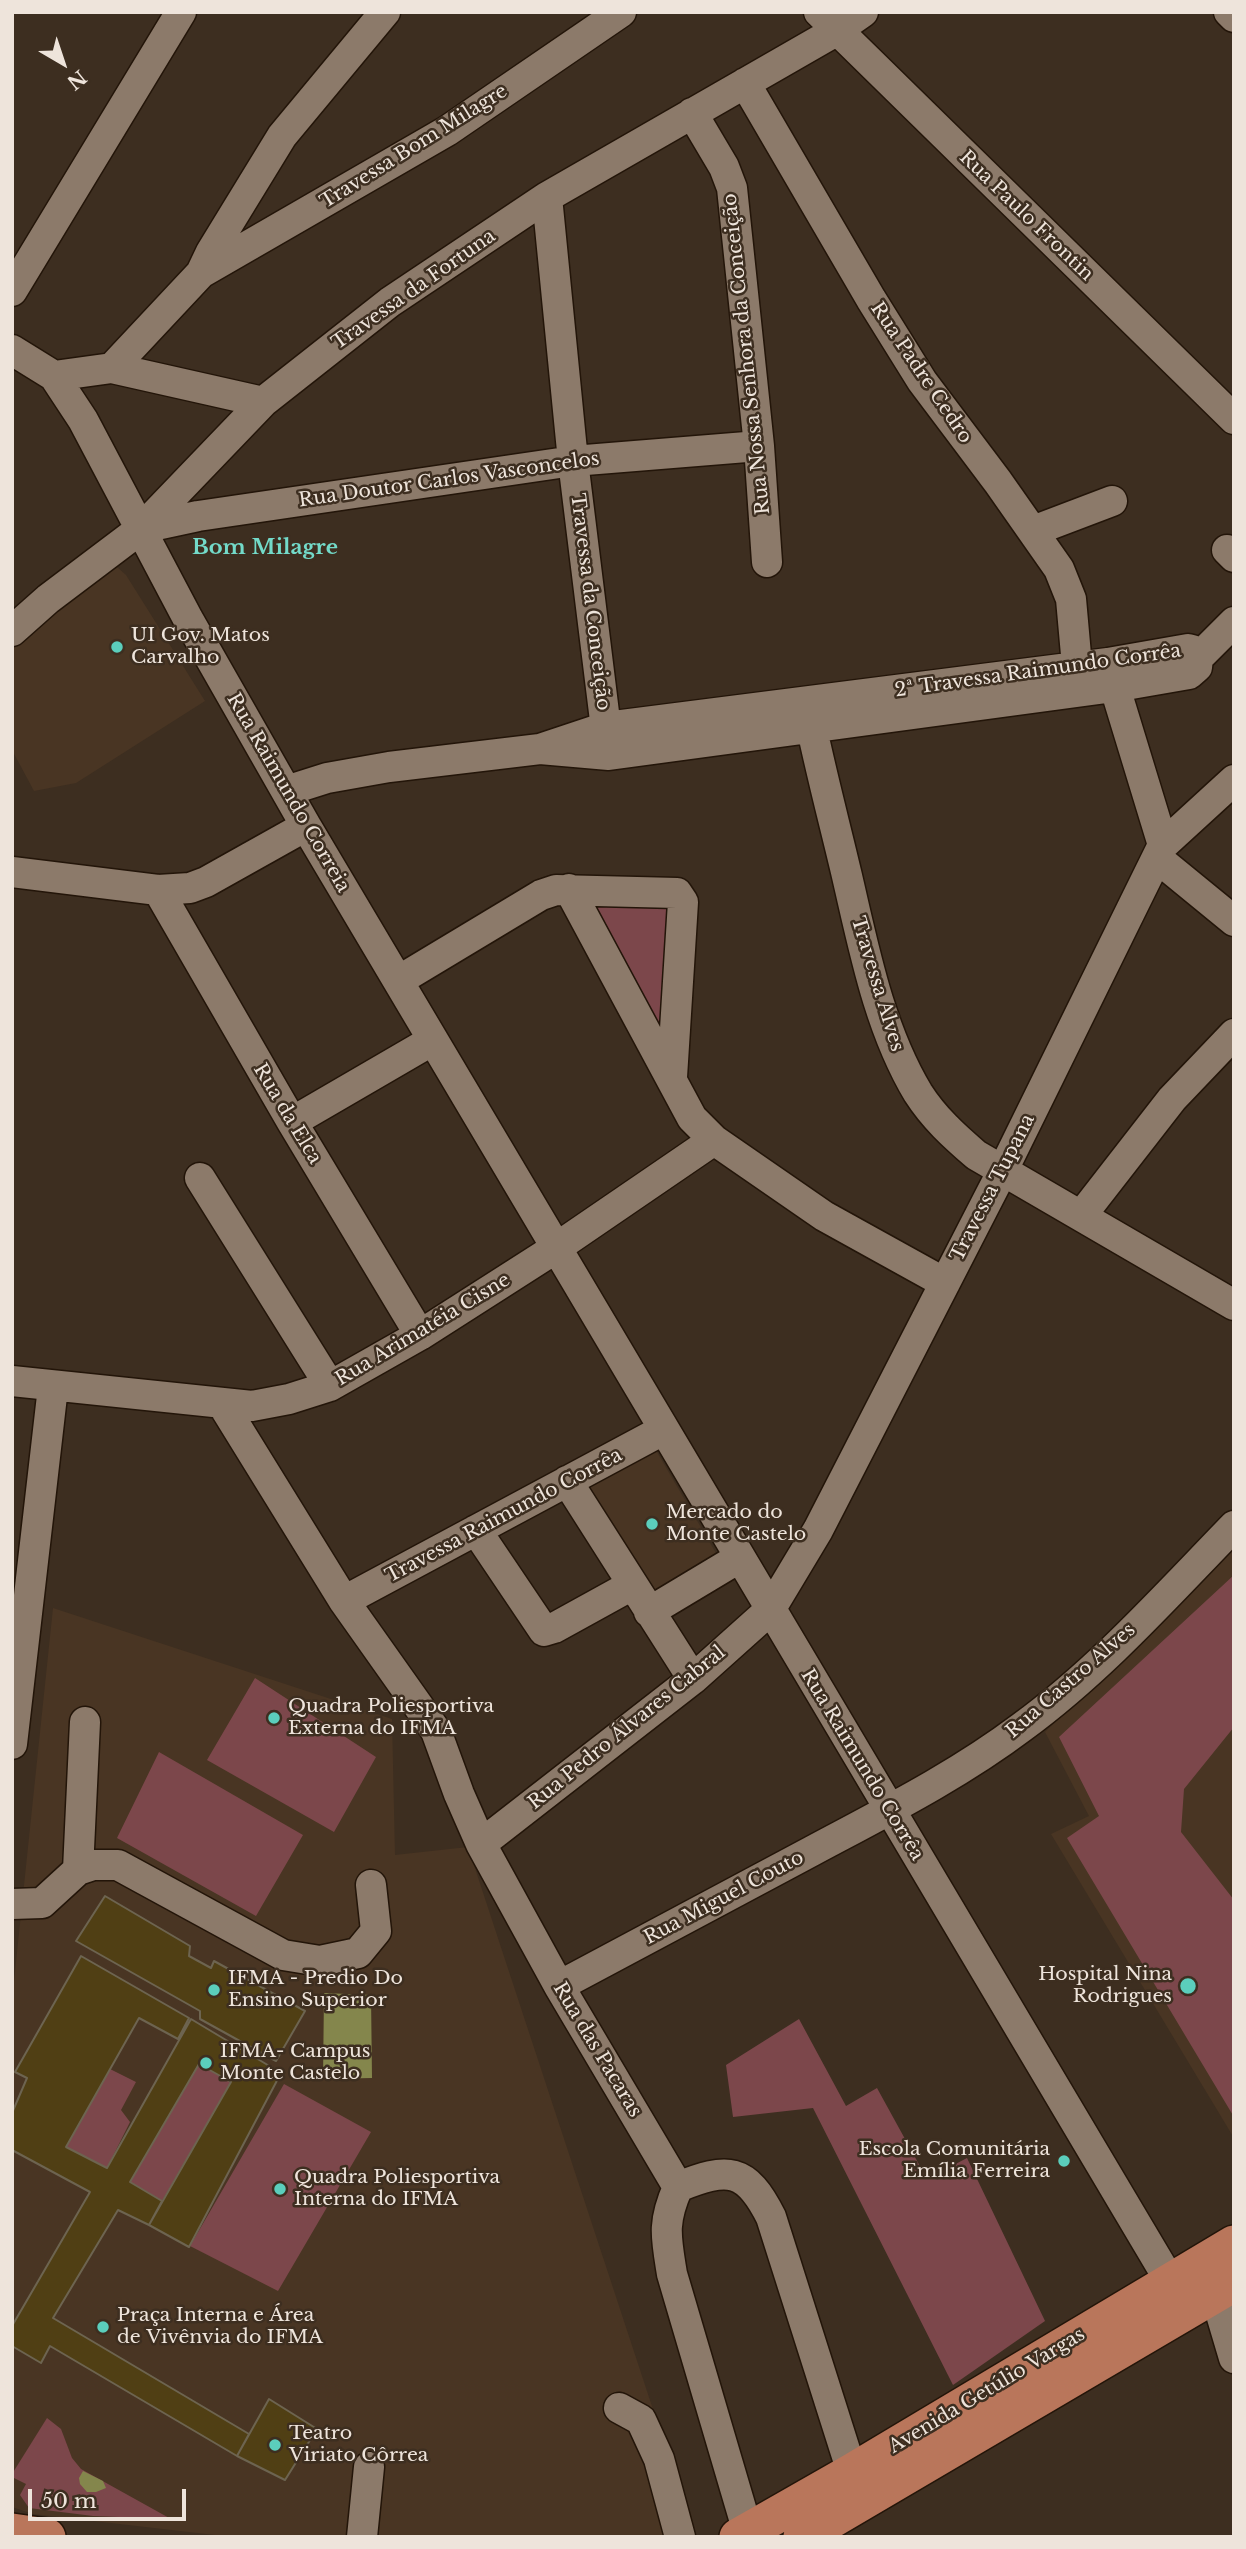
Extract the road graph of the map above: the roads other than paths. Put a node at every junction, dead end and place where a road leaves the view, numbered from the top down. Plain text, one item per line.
1 (181, 12) edge
2 (385, 12) edge
3 (621, 12) edge
4 (863, 12) edge
5 (1229, 12) edge
6 (1234, 17) edge
7 (827, 21) edge
8 (746, 83) junction
9 (692, 113) junction
10 (547, 197) junction
11 (201, 274) junction
12 (12, 291) edge
13 (12, 350) edge
14 (112, 368) junction
15 (54, 376) junction
16 (263, 402) junction
17 (1234, 419) edge
18 (759, 446) junction
19 (573, 461) junction
20 (1112, 501) dead end
21 (142, 528) junction
22 (1033, 531) junction
23 (767, 562) dead end
24 (1234, 622) edge
25 (12, 631) edge
26 (1077, 666) junction
27 (1111, 675) junction
28 (809, 715) junction
29 (607, 741) junction
30 (1234, 780) edge
31 (286, 791) junction
32 (306, 825) junction
33 (1160, 852) junction
34 (12, 872) edge
35 (569, 889) junction
36 (158, 890) junction
37 (1234, 922) edge
38 (398, 981) junction
39 (433, 1040) junction
40 (1231, 1041) edge
41 (672, 1078) junction
42 (292, 1122) junction
43 (713, 1140) junction
44 (1003, 1170) junction
45 (200, 1178) dead end
46 (1081, 1216) junction
47 (556, 1248) junction
48 (945, 1283) junction
49 (1234, 1305) edge
50 (420, 1335) junction
51 (325, 1377) junction
52 (12, 1381) edge
53 (53, 1387) junction
54 (223, 1405) junction
55 (663, 1430) junction
56 (567, 1481) junction
57 (1234, 1526) edge
58 (476, 1530) junction
59 (739, 1558) junction
60 (632, 1585) junction
61 (344, 1601) junction
62 (770, 1610) junction
63 (649, 1612) junction
64 (693, 1679) junction
65 (85, 1721) dead end
66 (12, 1744) edge
67 (889, 1810) junction
68 (481, 1844) junction
69 (78, 1870) junction
70 (371, 1885) dead end
71 (12, 1904) edge
72 (558, 1986) junction
73 (678, 2187) junction
74 (1234, 2244) edge
75 (1170, 2281) junction
76 (1224, 2288) edge
77 (1055, 2350) junction
78 (1234, 2358) edge
79 (619, 2408) dead end
80 (1015, 2410) junction
81 (369, 2467) dead end
82 (852, 2472) junction
83 (12, 2532) edge
84 (743, 2534) edge
85 (47, 2537) edge
86 (362, 2537) edge
87 (680, 2537) edge
88 (802, 2537) edge

1 - 12 street
2 - 11 street, Travessa Bom Milagre
3 - 11 street, Travessa Bom Milagre
4 - 7 street, Travessa da Fortuna
5 - 6 street
7 - 8 street, Travessa da Fortuna
7 - 17 street, Rua Paulo Frontin
8 - 9 street, Travessa da Fortuna
8 - 22 street, Rua Padre Cedro
9 - 10 street, Travessa da Fortuna
9 - 18 street, Rua Nossa Senhora da Conceição
10 - 16 street, Travessa da Fortuna
10 - 19 street, Travessa da Conceição
11 - 14 street, Travessa Bom Milagre
13 - 15 street, Rua Raimundo Correia
14 - 15 street
14 - 16 street
15 - 21 street, Rua Raimundo Correia
16 - 21 street, Travessa da Fortuna
18 - 19 street, Rua Doutor Carlos Vasconcelos
18 - 23 street, Rua Nossa Senhora da Conceição
19 - 21 street, Rua Doutor Carlos Vasconcelos
19 - 29 street, Travessa da Conceição
20 - 22 street
21 - 25 street, Travessa da Fortuna
21 - 31 street, Rua Raimundo Correia
22 - 26 street, Rua Padre Cedro
24 - 27 street, 2ª Travessa Raimundo Corrêa
26 - 27 street, 2ª Travessa Raimundo Corrêa
26 - 28 street, 2ª Travessa Raimundo Corrêa
27 - 28 street, 2ª Travessa Raimundo Corrêa
27 - 33 street
28 - 29 street, 2ª Travessa Raimundo Corrêa
28 - 44 street, Travessa Alves
29 - 31 street, 2ª Travessa Raimundo Corrêa
30 - 33 street, Travessa Tupana
31 - 32 street, Rua Raimundo Correia
32 - 36 street
32 - 38 street, Rua Raimundo Correia
33 - 37 street
33 - 44 street, Travessa Tupana
34 - 36 street
35 - 38 street
35 - 41 street
35 - 41 street
36 - 42 street, Rua da Elca
38 - 39 street, Rua Raimundo Correia
39 - 42 street
39 - 47 street, Rua Raimundo Correia
40 - 46 street
41 - 43 street
42 - 50 street, Rua da Elca
43 - 47 street, Rua Arimatéia Cisne
43 - 48 street
44 - 46 street, Travessa Alves
44 - 48 street, Travessa Tupana
45 - 51 street
46 - 49 street, Travessa Alves
47 - 50 street, Rua Arimatéia Cisne
47 - 55 street, Rua Raimundo Corrêa
48 - 62 street, Travessa Tupana
50 - 51 street, Rua Arimatéia Cisne
51 - 54 street, Rua Arimatéia Cisne
52 - 53 street, Rua Arimatéia Cisne
53 - 54 street, Rua Arimatéia Cisne
53 - 66 street
54 - 61 street, Rua das Pacaras
55 - 56 street, Travessa Raimundo Corrêa
55 - 59 street, Rua Raimundo Corrêa
56 - 58 street, Travessa Raimundo Corrêa
56 - 60 street
57 - 67 street, Rua Castro Alves
58 - 60 street
58 - 61 street, Travessa Raimundo Corrêa
59 - 62 street, Rua Raimundo Corrêa
59 - 63 street
60 - 63 street
61 - 68 street, Rua das Pacaras
62 - 64 street, Rua Pedro Álvares Cabral
62 - 67 street, Rua Raimundo Corrêa
63 - 64 street
64 - 68 street, Rua Pedro Álvares Cabral
65 - 69 street
67 - 72 street, Rua Miguel Couto
67 - 75 street, Rua Raimundo Corrêa
68 - 72 street, Rua das Pacaras
69 - 70 street
69 - 71 street
72 - 73 street, Rua das Pacaras
73 - 82 street
73 - 84 street
74 - 75 main road, Avenida Getúlio Vargas
75 - 77 main road, Avenida Getúlio Vargas
76 - 78 street
76 - 80 main road, Avenida Getúlio Vargas
77 - 80 main road
77 - 82 main road, Avenida Getúlio Vargas
79 - 87 street
80 - 88 main road, Avenida Getúlio Vargas
81 - 86 street
82 - 84 main road, Avenida Getúlio Vargas
83 - 85 main road

